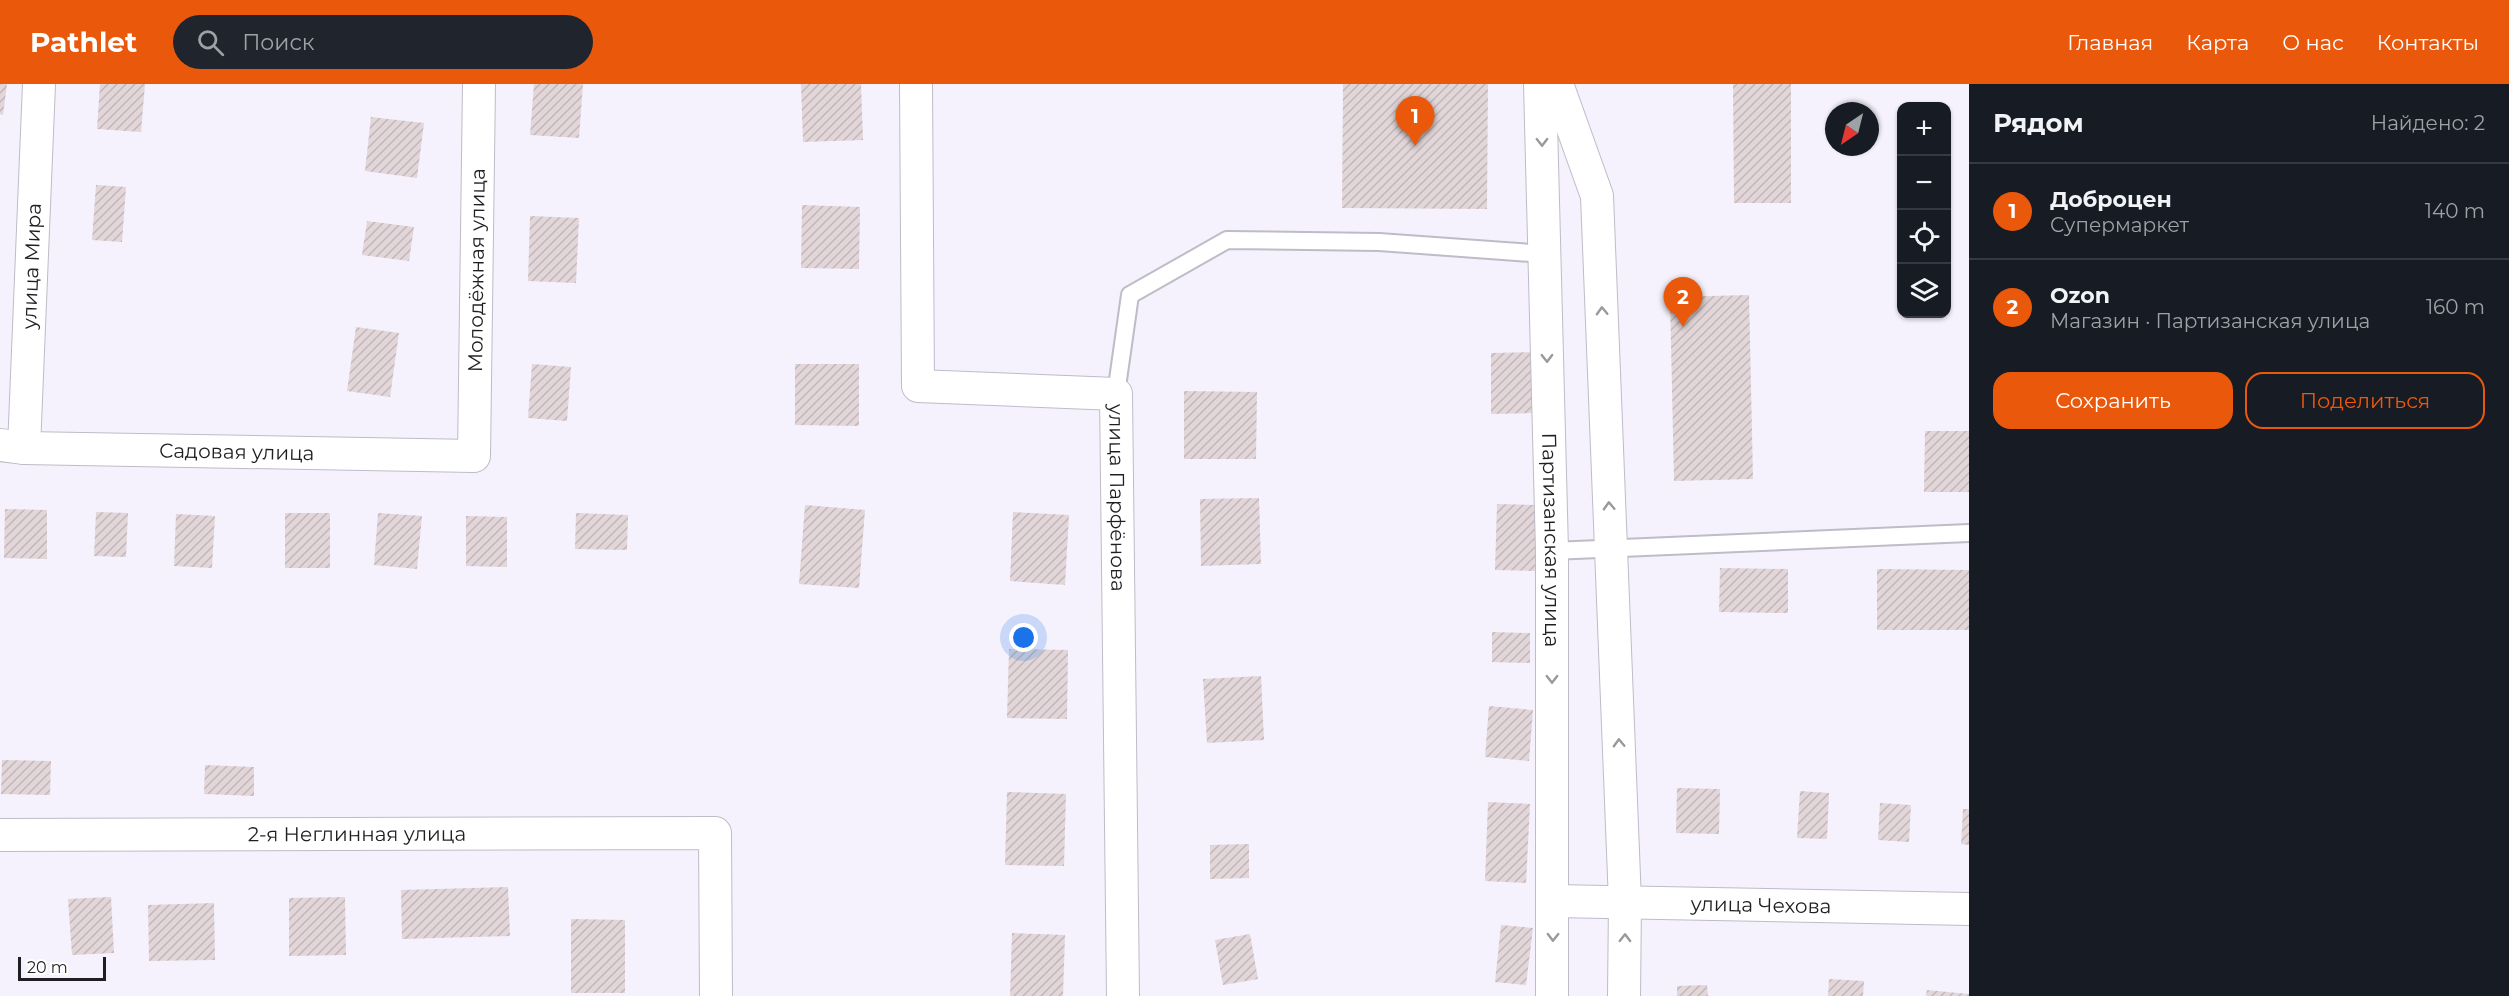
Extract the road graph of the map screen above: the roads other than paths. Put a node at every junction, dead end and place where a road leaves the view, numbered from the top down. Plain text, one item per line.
1 (39, 84) edge
2 (479, 84) edge
3 (916, 84) edge
4 (1540, 84) edge
5 (1557, 84) edge
6 (1545, 254) junction
7 (1116, 394) junction
8 (12, 447) edge
9 (474, 456) joint
10 (1969, 532) edge
11 (1611, 547) junction
12 (1552, 550) junction
13 (0, 836) edge
14 (1553, 902) junction
15 (1625, 902) junction
16 (1969, 909) edge
17 (716, 996) edge
18 (1123, 996) edge
19 (1552, 996) edge
20 (1624, 996) edge

1 - 8 street, улица Мира
2 - 9 street, Молодёжная улица
3 - 7 street, улица Парфёнова
4 -> 6 street, Партизанская улица
11 -> 5 street
6 - 7 lane
6 -> 12 street, Партизанская улица
7 - 18 street, улица Парфёнова
8 - 9 street, Садовая улица
10 - 11 lane
11 - 12 lane
15 -> 11 street
12 -> 14 street, Партизанская улица
13 - 17 street, 2-я Неглинная улица
14 - 15 street, улица Чехова
14 -> 19 street, Партизанская улица
15 - 16 street, улица Чехова
20 -> 15 street

